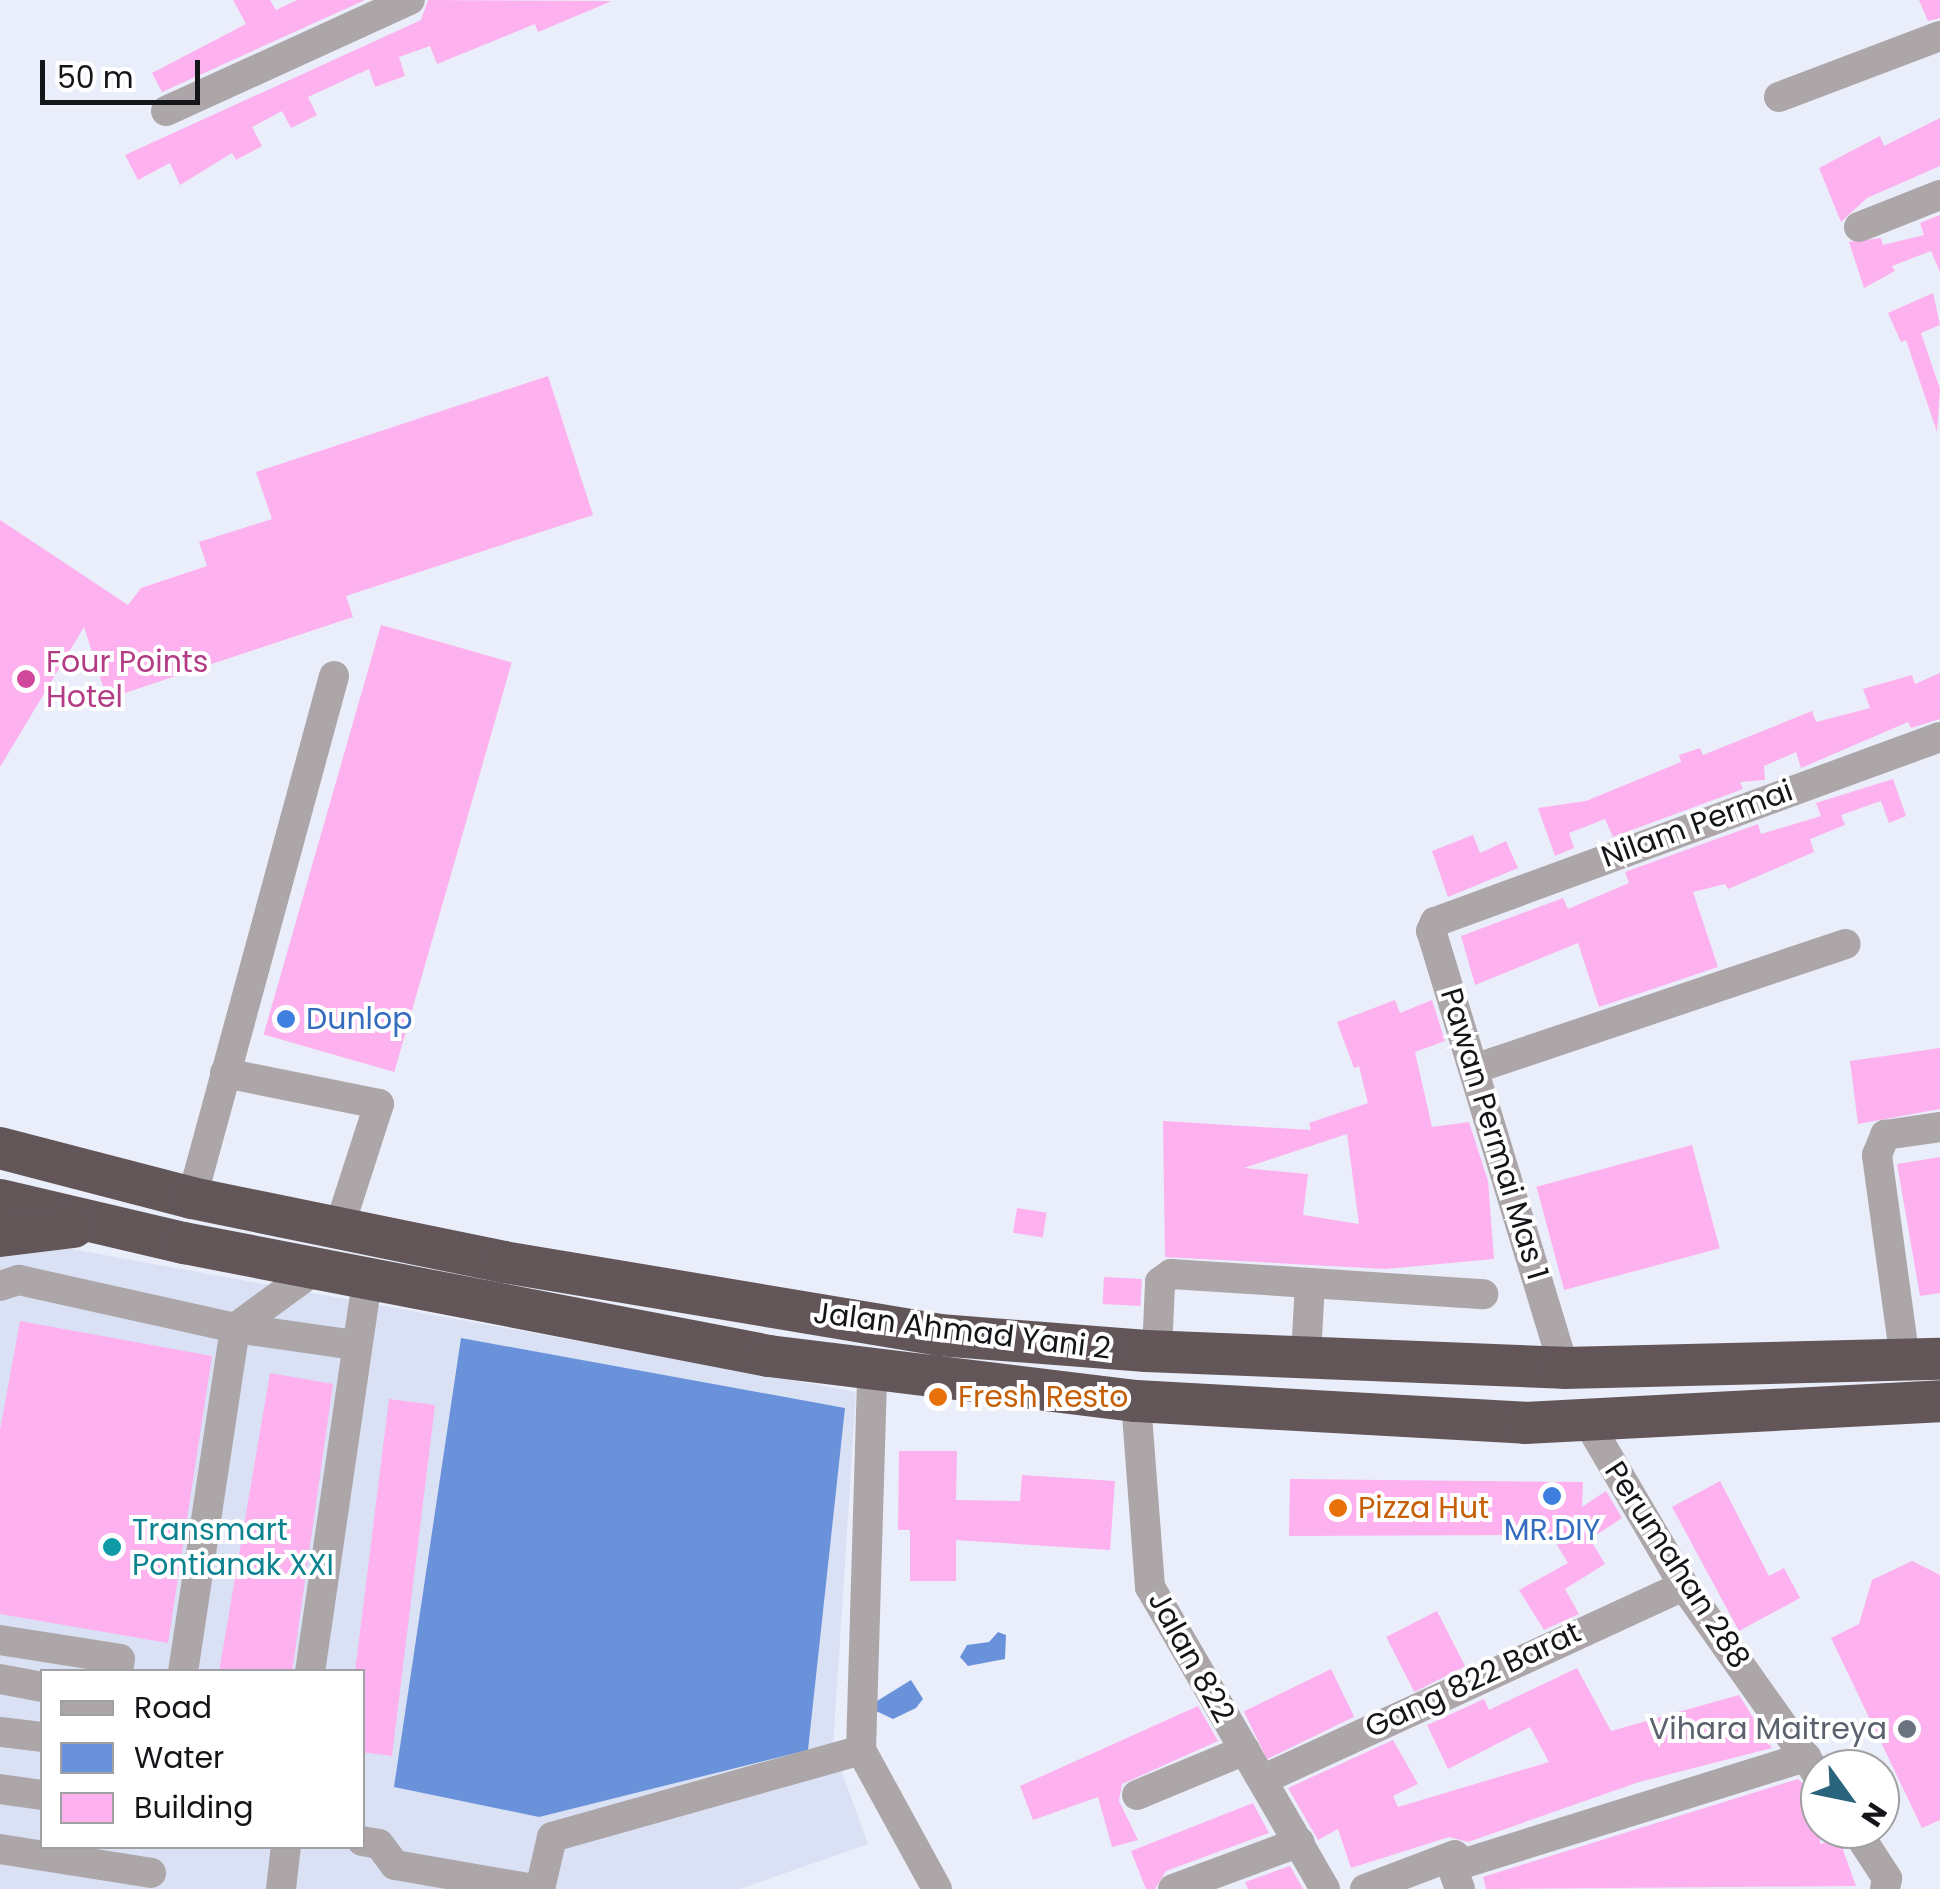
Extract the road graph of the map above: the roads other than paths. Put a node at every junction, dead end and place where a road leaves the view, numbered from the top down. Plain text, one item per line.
1 (410, 0) edge
2 (1940, 36) edge
3 (1779, 96) dead end
4 (166, 111) dead end
5 (1940, 195) edge
6 (1859, 227) dead end
7 (334, 676) dead end
8 (1940, 737) edge
9 (1455, 914) joint
10 (1846, 944) dead end
11 (1474, 1068) junction
12 (225, 1073) junction
13 (1940, 1126) edge
14 (0, 1148) edge
15 (192, 1198) junction
16 (0, 1200) edge
17 (98, 1225) junction
18 (338, 1228) junction
19 (0, 1236) edge
20 (316, 1269) junction
21 (367, 1279) junction
22 (1310, 1283) junction
23 (0, 1286) edge
24 (1483, 1294) dead end
25 (235, 1328) junction
26 (354, 1345) junction
27 (1157, 1352) junction
28 (1306, 1356) junction
29 (1923, 1360) edge
30 (872, 1368) junction
31 (1564, 1368) junction
32 (1136, 1401) junction
33 (1940, 1401) edge
34 (1586, 1419) junction
35 (1684, 1586) junction
36 (0, 1640) edge
37 (118, 1669) edge
38 (183, 1669) edge
39 (310, 1669) edge
40 (0, 1679) edge
41 (40, 1687) edge
42 (0, 1732) edge
43 (40, 1737) edge
44 (861, 1750) junction
45 (1245, 1750) junction
46 (1800, 1750) edge
47 (1800, 1772) edge
48 (1264, 1779) junction
49 (0, 1789) edge
50 (40, 1794) edge
51 (1137, 1795) dead end
52 (365, 1842) edge
53 (1300, 1842) junction
54 (0, 1848) edge
55 (286, 1849) edge
56 (1868, 1849) edge
57 (1455, 1855) dead end
58 (151, 1870) edge
59 (281, 1889) edge
60 (537, 1889) edge
61 (937, 1889) edge
62 (1174, 1889) edge
63 (1325, 1889) edge
64 (1365, 1889) edge
65 (1460, 1889) edge
66 (1884, 1889) edge

1 - 4 street
2 - 3 street
5 - 6 street
7 - 12 street
8 - 9 street, Nilam Permai
9 - 11 street, Pawan Permai Mas 1
10 - 11 street
11 - 31 street, Pawan Permai Mas 1
12 - 15 street
12 - 18 street
13 - 29 street
14 - 15 highway, Jalan Ahmad Yani 2
15 - 18 highway, Jalan Ahmad Yani 2
16 - 17 highway, Jalan Ahmad Yani 2
17 - 19 highway
17 - 20 highway, Jalan Ahmad Yani 2
18 - 27 highway, Jalan Ahmad Yani 2
20 - 21 highway, Jalan Ahmad Yani 2
20 - 25 street
21 - 26 street
21 - 30 highway, Jalan Ahmad Yani 2
22 - 24 street
22 - 27 street
22 - 28 street
23 - 25 street
25 - 26 street
25 - 38 street
26 - 39 street
27 - 28 highway, Jalan Ahmad Yani 2
28 - 31 highway, Jalan Ahmad Yani 2
29 - 31 highway, Jalan Ahmad Yani 2
30 - 32 highway, Jalan Ahmad Yani 2
30 - 44 street
32 - 34 highway, Jalan Ahmad Yani 2
32 - 45 street, Jalan 822
33 - 34 highway, Jalan Ahmad Yani 2
34 - 35 street, Perumahan 288
35 - 46 street, Perumahan 288
35 - 48 street, Gang 822 Barat
36 - 37 street
40 - 41 street
42 - 43 street
44 - 60 street
44 - 61 street
45 - 48 street, Jalan 822
45 - 51 street
47 - 65 street, Perumahan 288
48 - 53 street, Jalan 822
49 - 50 street
52 - 60 street
53 - 62 street
53 - 63 street, Jalan 822
54 - 58 street
55 - 59 street
56 - 66 street
57 - 64 street

